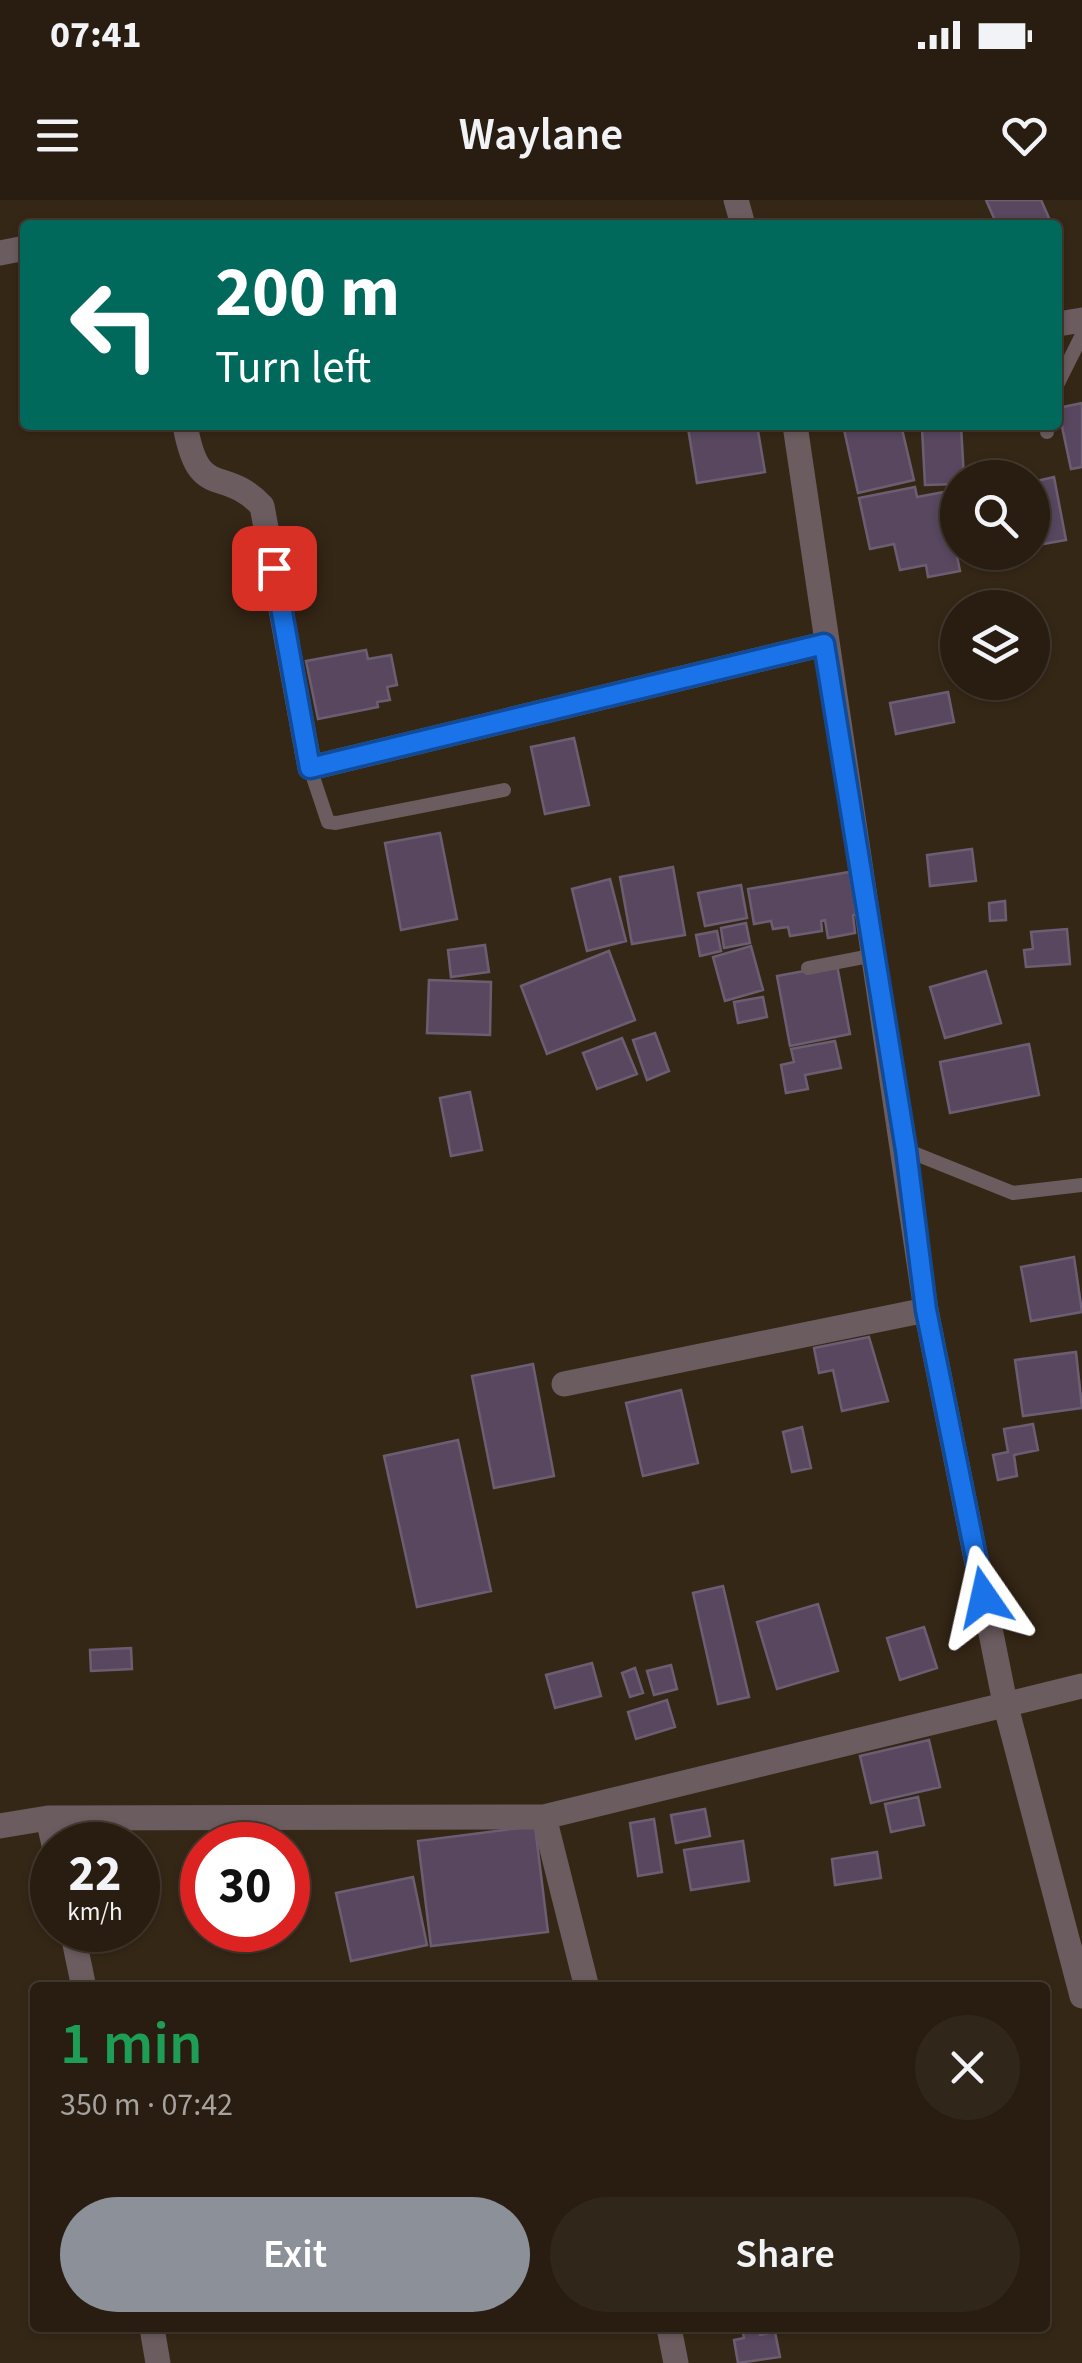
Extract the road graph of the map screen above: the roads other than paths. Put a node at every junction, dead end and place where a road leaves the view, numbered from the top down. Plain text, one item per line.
1 (1082, 334) edge
2 (1062, 375) edge
3 (186, 430) edge
4 (796, 430) edge
5 (824, 644) junction
6 (310, 768) junction
7 (504, 790) dead end
8 (875, 955) junction
9 (808, 968) dead end
10 (906, 1150) junction
11 (1082, 1185) edge
12 (926, 1310) junction
13 (564, 1384) dead end
14 (1082, 1686) edge
15 (1005, 1703) junction
16 (544, 1817) junction
17 (48, 1818) junction
18 (49, 1822) edge
19 (0, 1826) edge
20 (77, 1952) edge
21 (83, 1982) edge
22 (585, 1982) edge
23 (1082, 1996) edge
24 (153, 2332) edge
25 (670, 2332) edge
26 (158, 2363) edge
27 (676, 2363) edge

1 - 2 lane
3 - 6 street
4 - 5 street
5 - 6 street
5 - 8 street
6 - 7 lane
8 - 9 lane
8 - 10 street
10 - 11 lane
10 - 12 street
12 - 13 street
12 - 15 street
14 - 15 street
15 - 16 street
15 - 23 street
16 - 17 street
16 - 22 street
17 - 18 street
17 - 19 street
20 - 21 street
24 - 26 street
25 - 27 street

